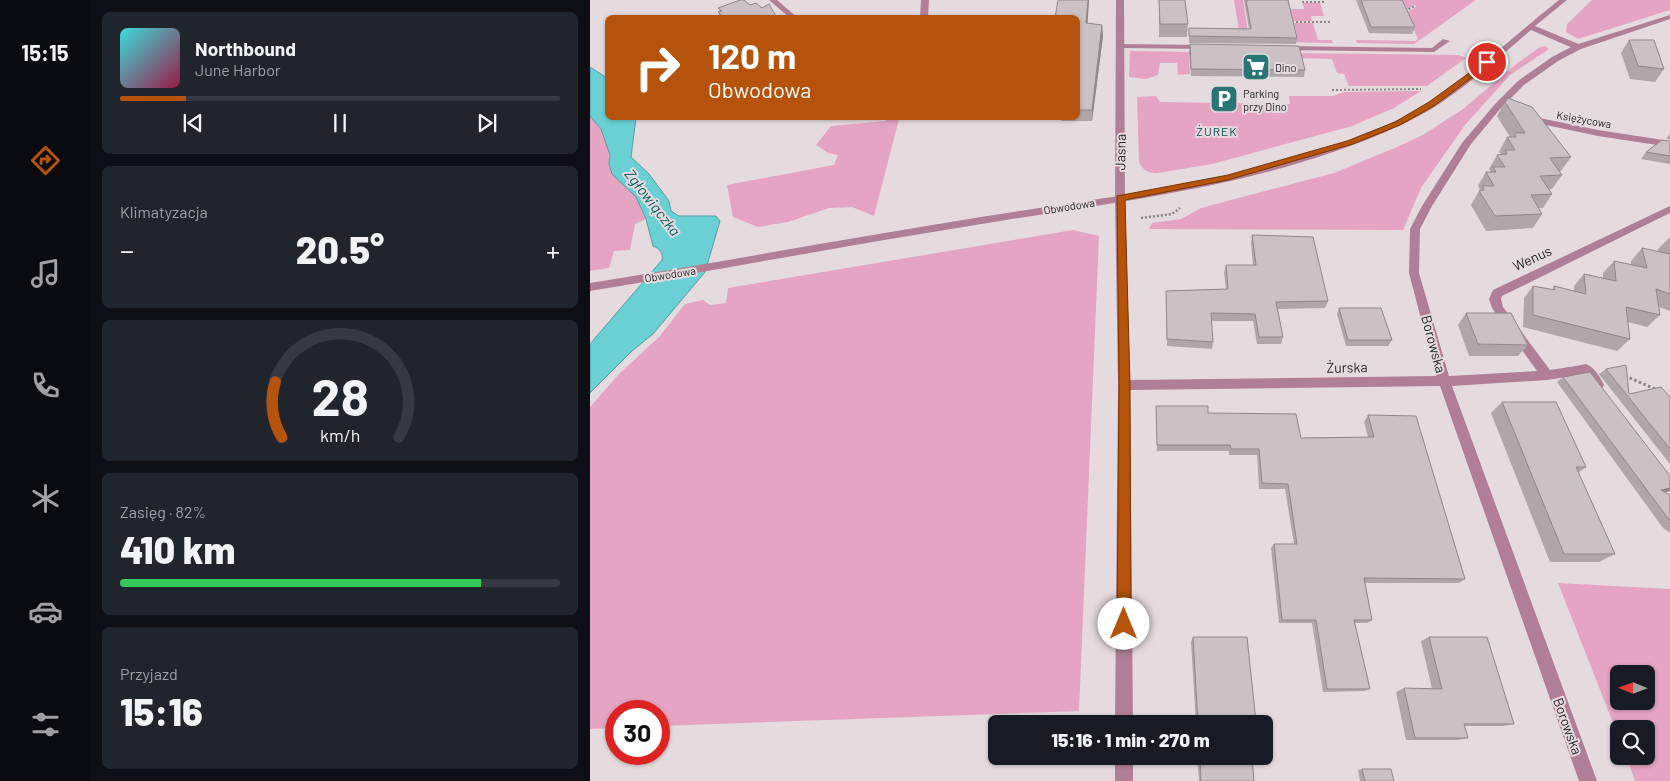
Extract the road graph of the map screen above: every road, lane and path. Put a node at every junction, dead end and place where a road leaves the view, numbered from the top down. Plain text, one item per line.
1 (774, 0) edge
2 (925, 0) edge
3 (1120, 0) edge
4 (1563, 0) edge
5 (1302, 2) dead end
6 (1326, 2) dead end
7 (1415, 6) dead end
8 (1404, 12) edge
9 (792, 15) edge
10 (924, 15) edge
11 (1290, 15) edge
12 (1670, 17) edge
13 (1292, 22) junction
14 (1332, 22) dead end
15 (1531, 27) junction
16 (1293, 28) edge
17 (1446, 41) dead end
18 (1121, 46) junction
19 (1219, 47) edge
20 (1578, 47) junction
21 (1276, 48) edge
22 (1422, 89) dead end
23 (1332, 90) dead end
24 (1498, 106) junction
25 (1670, 144) edge
26 (1120, 198) junction
27 (1670, 209) edge
28 (595, 287) edge
29 (1586, 369) junction
30 (1547, 376) junction
31 (1444, 381) junction
32 (1124, 385) junction
33 (1604, 393) edge
34 (1663, 395) edge
35 (1124, 715) edge
36 (1124, 765) edge
37 (1124, 781) edge
38 (1588, 781) edge

1 - 9 street
2 - 10 street
3 - 18 street, Jasna
4 - 15 street, Obwodowa
5 - 6 path
7 - 8 path
11 - 13 path
12 - 20 street, Borowska
13 - 14 path
13 - 16 path
15 - 20 street
15 - 26 street, Obwodowa
17 - 21 street
18 - 19 street
18 - 26 street, Jasna
20 - 24 street, Borowska
22 - 23 path
24 - 25 street, Księżycowa
24 - 31 street, Borowska
26 - 28 street, Obwodowa
26 - 32 street, Jasna
27 - 30 street, Wenus
29 - 30 street, Żurska
29 - 33 street
29 - 34 path
30 - 31 street, Żurska
31 - 32 street, Żurska
31 - 38 street, Borowska
32 - 35 street, Jasna
36 - 37 street

